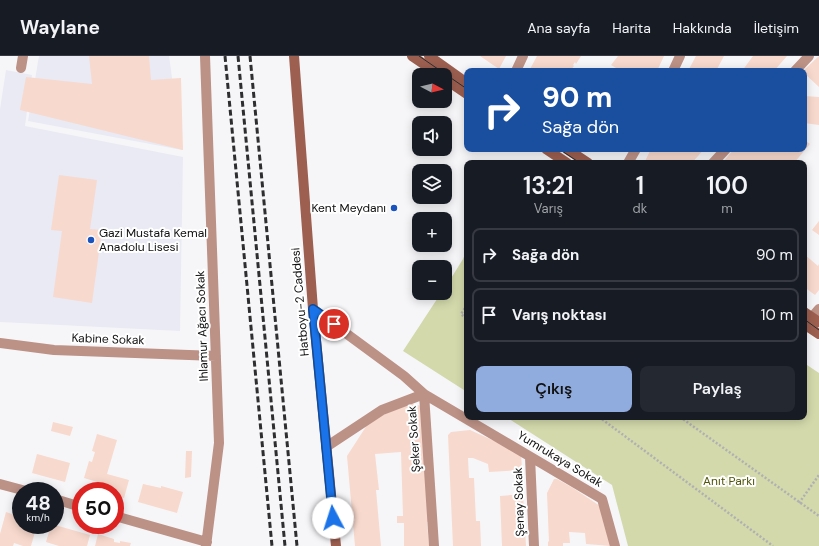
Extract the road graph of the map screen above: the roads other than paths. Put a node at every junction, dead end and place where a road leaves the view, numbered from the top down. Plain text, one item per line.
1 (24, 56) edge
2 (205, 56) edge
3 (294, 56) edge
4 (412, 56) edge
5 (429, 56) edge
6 (524, 56) edge
7 (680, 56) edge
8 (809, 56) edge
9 (21, 68) dead end
10 (430, 68) edge
11 (518, 68) edge
12 (674, 68) edge
13 (798, 68) edge
14 (464, 81) edge
15 (452, 84) edge
16 (464, 92) edge
17 (550, 152) edge
18 (572, 152) edge
19 (723, 152) edge
20 (562, 160) edge
21 (584, 160) edge
22 (717, 160) edge
23 (313, 309) junction
24 (819, 309) edge
25 (809, 320) edge
26 (819, 334) edge
27 (0, 343) edge
28 (216, 356) junction
29 (424, 394) junction
30 (464, 418) edge
31 (468, 420) edge
32 (326, 447) junction
33 (530, 457) junction
34 (0, 484) edge
35 (12, 487) edge
36 (124, 519) edge
37 (206, 544) edge
38 (336, 546) edge
39 (434, 546) edge
40 (534, 546) edge
41 (615, 546) edge

1 - 9 street
2 - 28 street, Ihlamur Ağacı Sokak
3 - 23 main road, Hatboyu-2 Caddesi
4 - 10 main road
5 - 14 main road
6 - 11 street
7 - 12 street
8 - 13 street
15 - 16 main road
17 - 20 main road
18 - 21 main road
19 - 22 street
23 - 29 street, Yumrukaya Sokak
23 - 32 main road, Hatboyu-2 Caddesi
24 - 25 street
25 - 26 main road
27 - 28 street, Kabine Sokak
28 - 37 street, Ihlamur Ağacı Sokak
29 - 30 street, Yumrukaya Sokak
29 - 32 street, Şeker Sokak
29 - 39 street, Şeker Sokak
31 - 33 street, Yumrukaya Sokak
32 - 38 main road, Hatboyu-2 Caddesi
33 - 40 street, Şenay Sokak
33 - 41 street, Yumrukaya Sokak
34 - 35 street
36 - 37 street

